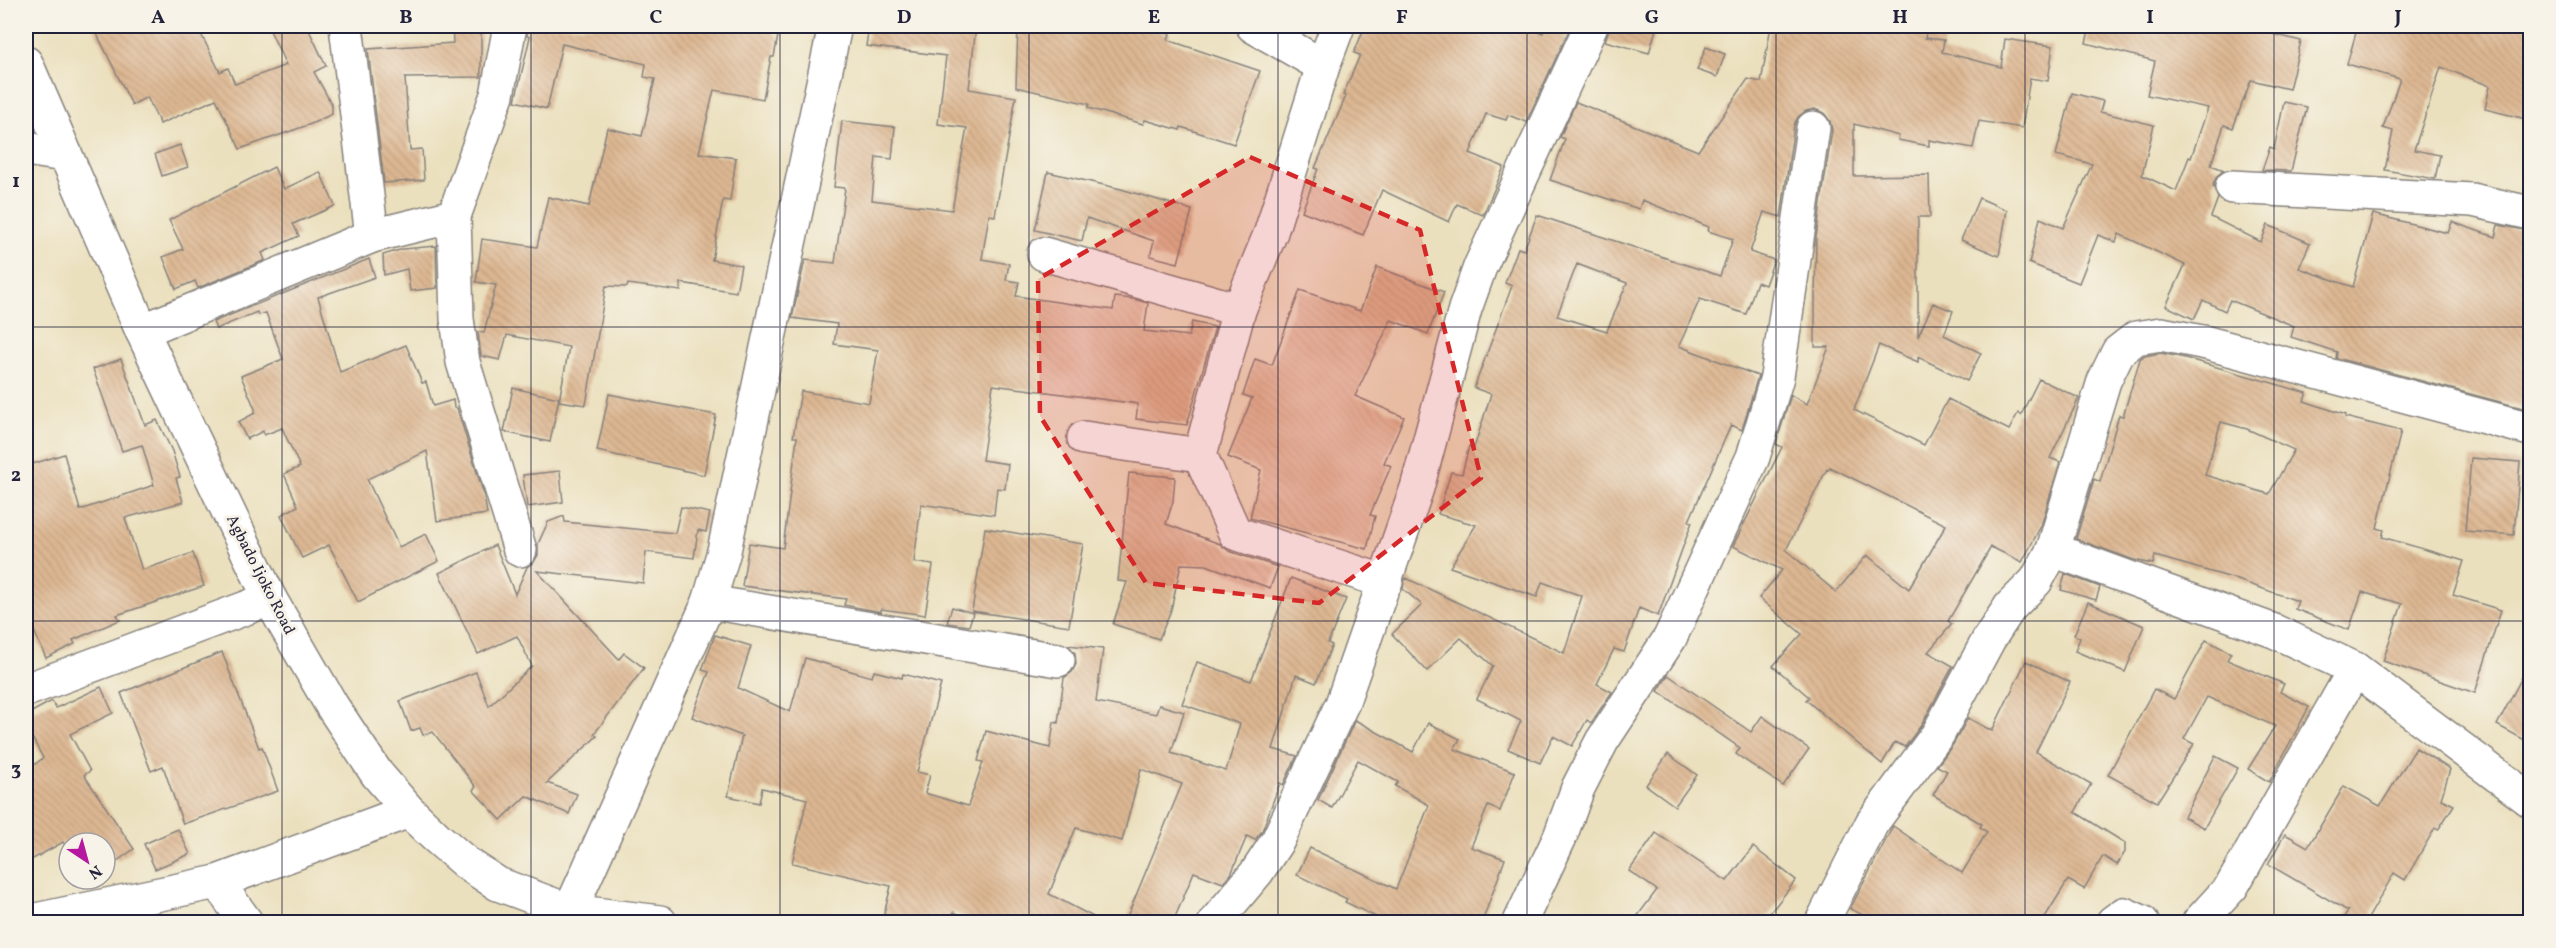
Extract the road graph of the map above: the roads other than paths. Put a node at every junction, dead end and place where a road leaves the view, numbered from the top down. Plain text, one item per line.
1 (346, 26) edge
2 (510, 26) edge
3 (835, 26) edge
4 (1253, 26) edge
5 (1338, 26) edge
6 (1591, 26) edge
7 (26, 63) edge
8 (1323, 66) junction
9 (1813, 128) dead end
10 (26, 149) edge
11 (64, 155) junction
12 (2232, 187) dead end
13 (2530, 213) edge
14 (454, 216) junction
15 (372, 236) junction
16 (1044, 254) dead end
17 (1239, 310) junction
18 (142, 331) junction
19 (2530, 429) edge
20 (1084, 438) dead end
21 (1200, 455) junction
22 (520, 550) dead end
23 (2053, 550) junction
24 (1386, 582) junction
25 (270, 599) junction
26 (709, 602) junction
27 (1058, 660) dead end
28 (2355, 669) junction
29 (26, 690) edge
30 (2530, 800) edge
31 (409, 811) junction
32 (217, 882) junction
33 (572, 917) edge
34 (26, 922) edge
35 (246, 922) edge
36 (660, 922) edge
37 (1215, 922) edge
38 (1520, 922) edge
39 (1822, 922) edge
40 (2113, 922) edge
41 (2142, 922) edge
42 (2199, 922) edge

1 - 15 street
2 - 14 street
3 - 26 street
4 - 8 street
5 - 8 street
6 - 24 street
7 - 11 street, Agbado Ijoko Road
8 - 17 street
9 - 38 street
10 - 11 street
11 - 18 street, Agbado Ijoko Road
12 - 13 street
14 - 15 street
14 - 22 street
15 - 18 street
16 - 17 street
17 - 21 street
18 - 25 street, Agbado Ijoko Road
19 - 23 street
20 - 21 street
21 - 24 street
23 - 28 street
23 - 39 street
24 - 37 street
25 - 29 street
25 - 31 street, Agbado Ijoko Road
26 - 27 street
26 - 33 street
28 - 30 street
28 - 42 street
31 - 32 street
31 - 33 street, Agbado Ijoko Road
32 - 34 street
32 - 35 street
33 - 36 street, Agbado Ijoko Road
40 - 41 street

